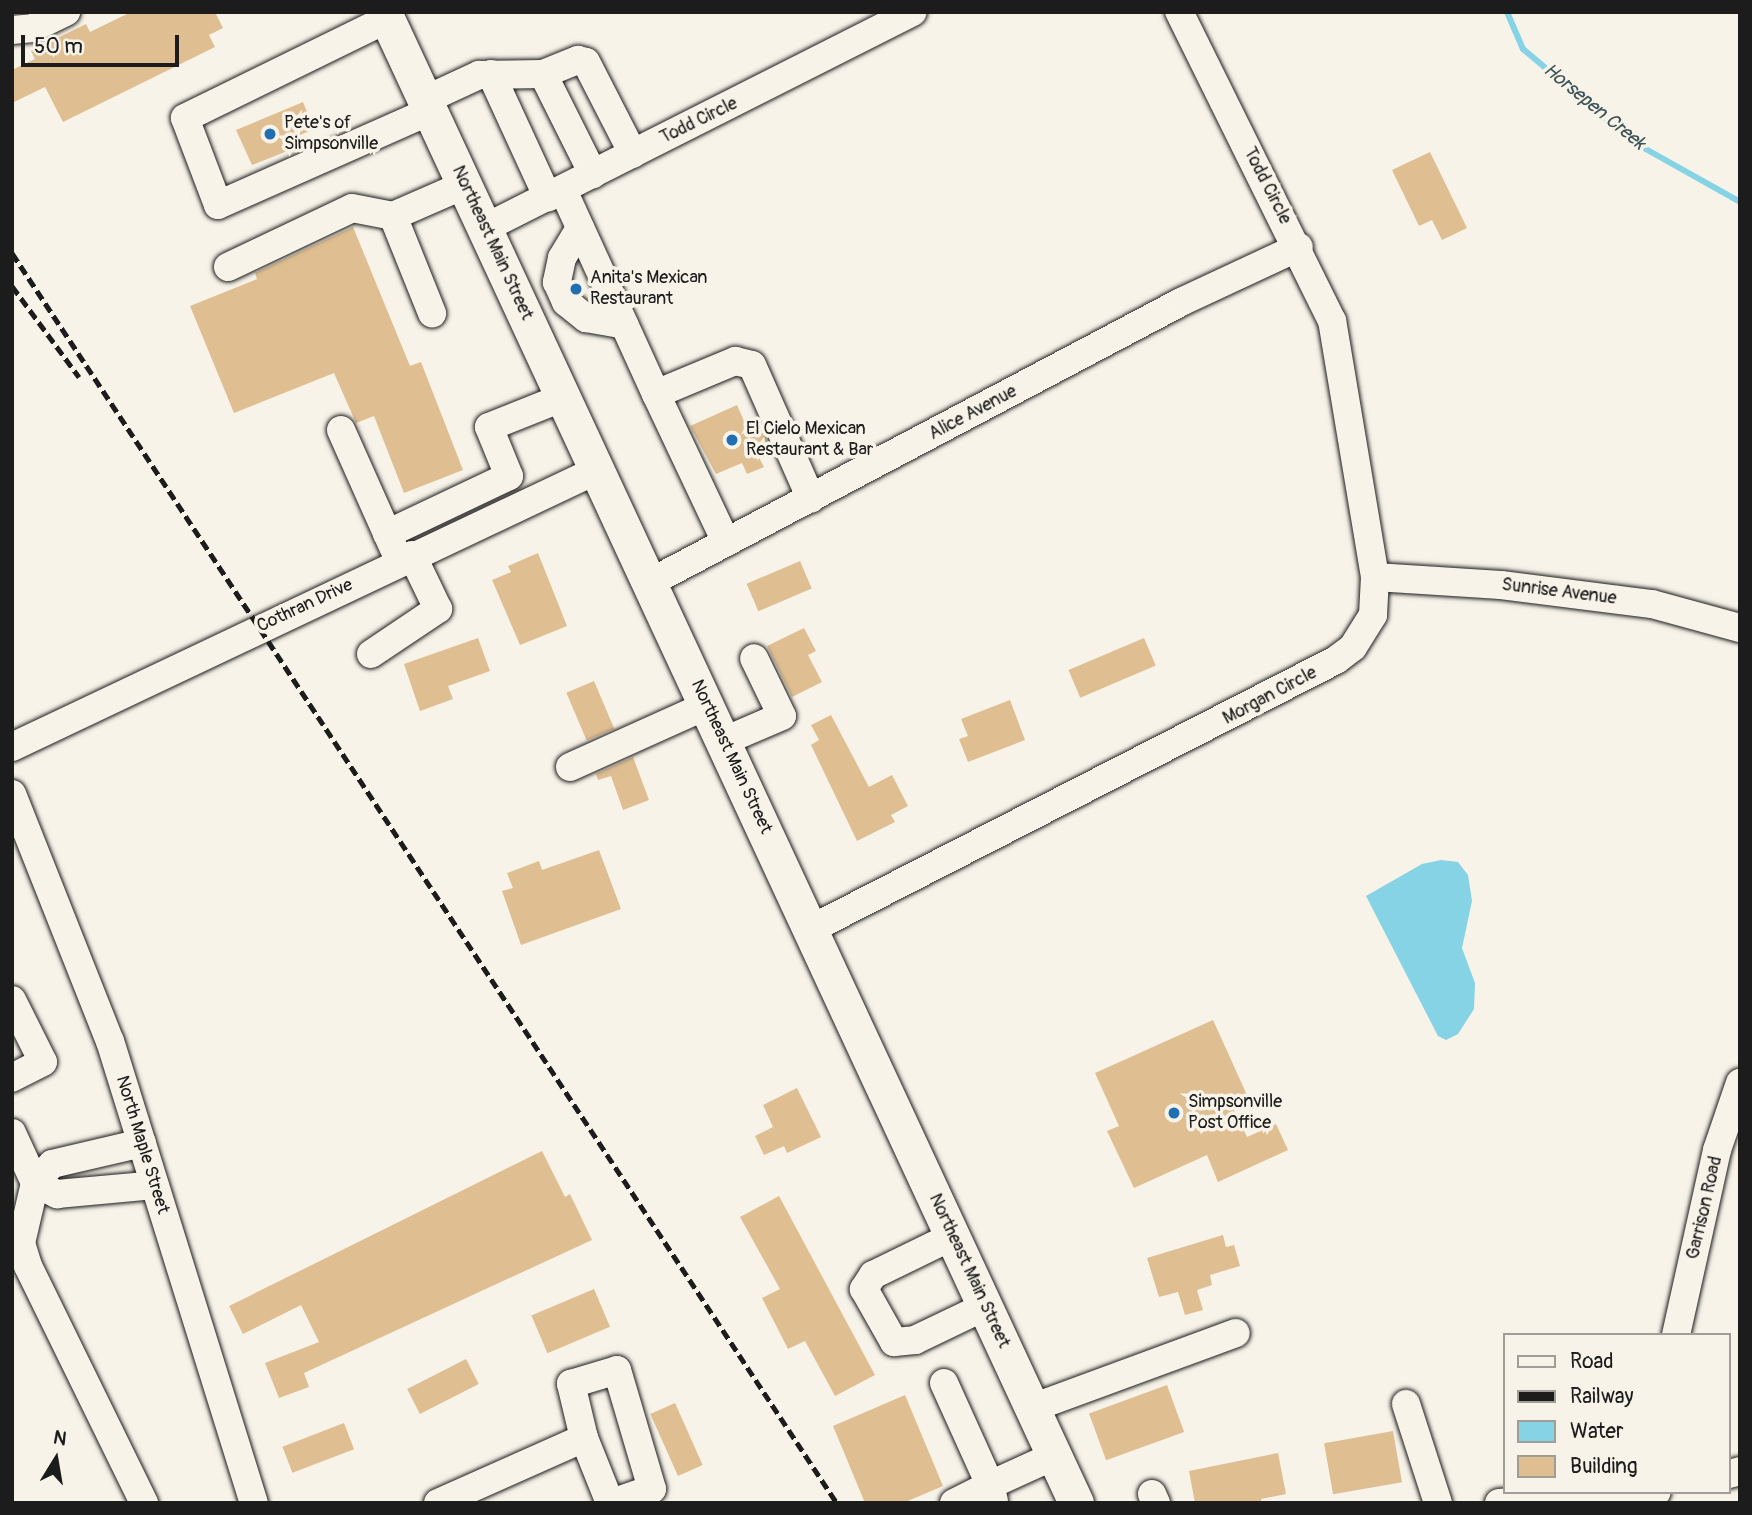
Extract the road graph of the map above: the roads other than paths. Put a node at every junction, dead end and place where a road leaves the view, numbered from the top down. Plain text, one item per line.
1 (66, 12) edge
2 (913, 12) edge
3 (1179, 12) edge
4 (385, 16) edge
5 (12, 30) edge
6 (491, 74) junction
7 (543, 74) junction
8 (427, 106) junction
9 (633, 154) junction
10 (593, 174) junction
11 (464, 185) junction
12 (556, 194) junction
13 (393, 216) junction
14 (485, 228) junction
15 (580, 228) junction
16 (1299, 247) junction
17 (228, 267) dead end
18 (432, 313) dead end
19 (624, 325) junction
20 (656, 394) junction
21 (564, 397) junction
22 (341, 430) dead end
23 (599, 469) junction
24 (509, 476) junction
25 (811, 499) junction
26 (521, 505) junction
27 (387, 534) junction
28 (726, 542) junction
29 (406, 559) junction
30 (1375, 577) junction
31 (649, 583) junction
32 (1740, 628) edge
33 (371, 654) dead end
34 (754, 658) dead end
35 (708, 705) junction
36 (724, 741) junction
37 (12, 747) edge
38 (570, 767) dead end
39 (12, 794) edge
40 (811, 929) junction
41 (12, 1000) edge
42 (12, 1078) edge
43 (1740, 1083) edge
44 (12, 1133) edge
45 (142, 1143) junction
46 (24, 1183) edge
47 (155, 1185) junction
48 (953, 1236) junction
49 (20, 1269) edge
50 (986, 1306) junction
51 (1237, 1333) dead end
52 (1676, 1333) edge
53 (944, 1383) dead end
54 (1406, 1404) dead end
55 (1032, 1408) junction
56 (573, 1442) junction
57 (1054, 1456) junction
58 (992, 1494) edge
59 (1645, 1496) edge
60 (144, 1503) edge
61 (254, 1503) edge
62 (438, 1503) edge
63 (611, 1503) edge
64 (954, 1503) edge
65 (1076, 1503) edge
66 (1438, 1503) edge
67 (1499, 1503) edge

1 - 5 street
2 - 9 street, Todd Circle
3 - 16 street, Todd Circle
4 - 8 main road, Northeast Main Street
4 - 8 street
6 - 7 street
6 - 8 street
6 - 12 street
7 - 9 street
7 - 10 street
8 - 11 main road, Northeast Main Street
9 - 10 street, Todd Circle
10 - 12 street, Todd Circle
11 - 13 street
11 - 14 main road, Northeast Main Street
12 - 14 street, Todd Circle
12 - 15 street
13 - 17 street
13 - 18 street
14 - 21 main road, Northeast Main Street
15 - 19 street
15 - 19 street
16 - 25 street, Alice Avenue
16 - 30 street, Morgan Circle
19 - 20 street
20 - 25 street
20 - 28 street
21 - 23 main road, Northeast Main Street
21 - 24 street
22 - 27 street
23 - 26 street, Cothran Drive
23 - 31 main road, Northeast Main Street
24 - 26 street
24 - 27 street
25 - 28 street, Alice Avenue
26 - 29 street, Cothran Drive
27 - 29 street
28 - 31 street, Alice Avenue
29 - 33 street
29 - 37 street, Cothran Drive
30 - 32 street, Sunrise Avenue
30 - 40 street, Morgan Circle
31 - 35 main road, Northeast Main Street
34 - 36 street
35 - 36 main road, Northeast Main Street
35 - 38 street
36 - 40 main road, Northeast Main Street
39 - 45 street, North Maple Street
40 - 48 main road, Northeast Main Street
41 - 42 street
43 - 52 street, Garrison Road
44 - 46 street
45 - 46 street
45 - 47 street, North Maple Street
46 - 47 street
46 - 49 street
47 - 61 street, North Maple Street
48 - 50 main road, Northeast Main Street
48 - 50 street
49 - 60 street
50 - 55 main road, Northeast Main Street
51 - 55 street
53 - 58 street
54 - 66 street
55 - 57 main road, Northeast Main Street
56 - 62 street
56 - 63 street
56 - 63 street
57 - 58 street
57 - 65 main road, Northeast Main Street
58 - 64 street
59 - 67 street

